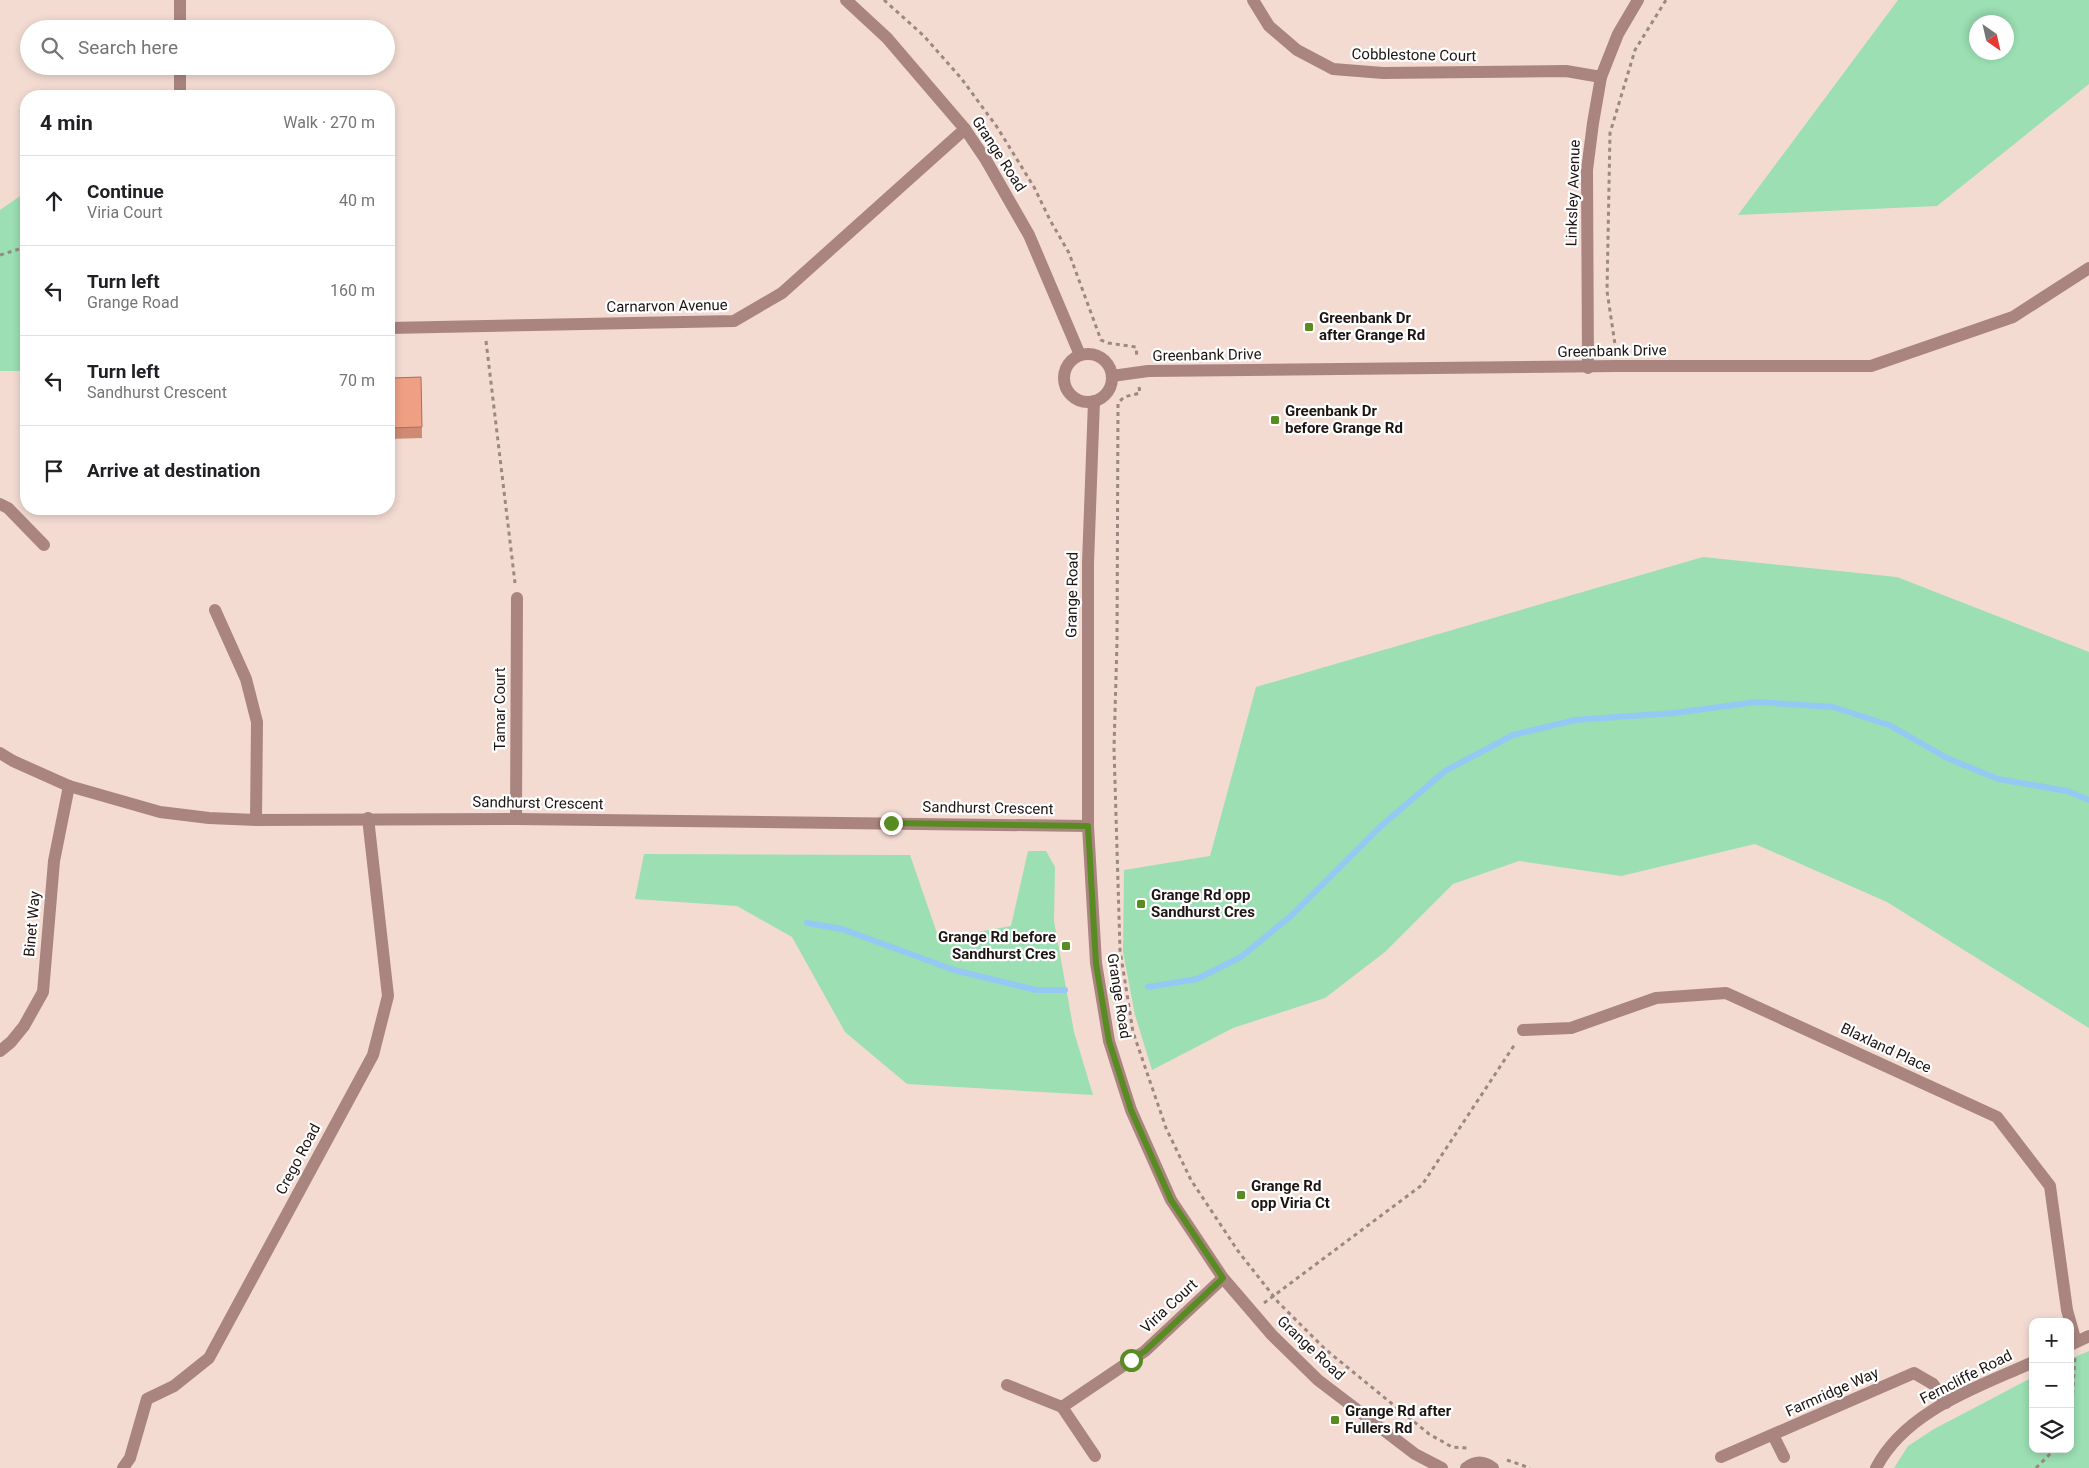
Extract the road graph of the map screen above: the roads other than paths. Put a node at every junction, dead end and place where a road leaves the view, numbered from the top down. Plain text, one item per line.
1 (180, 0) edge
2 (846, 0) edge
3 (1253, 0) edge
4 (1638, 0) edge
5 (180, 20) edge
6 (180, 75) edge
7 (1601, 77) junction
8 (180, 90) edge
9 (965, 129) junction
10 (2089, 268) edge
11 (395, 328) edge
12 (1080, 355) junction
13 (1588, 368) junction
14 (1112, 376) junction
15 (1094, 401) junction
16 (0, 504) edge
17 (44, 545) dead end
18 (517, 598) road end
19 (216, 610) dead end
20 (0, 753) edge
21 (69, 786) junction
22 (368, 818) junction
23 (516, 819) junction
24 (256, 820) junction
25 (1088, 826) junction
26 (1523, 1030) road end
27 (0, 1051) edge
28 (1223, 1278) junction
29 (2068, 1318) edge
30 (2089, 1336) edge
31 (2074, 1344) edge
32 (2031, 1363) edge
33 (1007, 1385) dead end
34 (1946, 1402) junction
35 (1062, 1408) junction
36 (1773, 1435) junction
37 (1095, 1456) dead end
38 (1721, 1458) dead end
39 (1784, 1458) dead end
40 (123, 1468) edge
41 (1442, 1468) edge
42 (1466, 1468) edge
43 (1493, 1468) edge
44 (1876, 1468) edge

1 - 5 street
2 - 9 street, Grange Road
3 - 7 street, Cobblestone Court
4 - 7 street, Linksley Avenue
6 - 8 street
7 - 13 street, Linksley Avenue
9 - 11 street, Carnarvon Avenue
9 - 12 street, Grange Road
10 - 13 street, Greenbank Drive
12 - 14 street
12 - 15 street
13 - 14 street, Greenbank Drive
14 - 15 street
15 - 25 street, Grange Road
16 - 17 street
18 - 23 street, Tamar Court
19 - 24 street
20 - 21 street, Sandhurst Crescent
21 - 24 street, Sandhurst Crescent
21 - 27 street, Binet Way
22 - 23 street, Sandhurst Crescent
22 - 24 street, Sandhurst Crescent
22 - 40 street, Crego Road
23 - 25 street, Sandhurst Crescent
25 - 28 street, Grange Road
26 - 29 street, Blaxland Place
28 - 35 street, Viria Court
28 - 41 street, Grange Road
30 - 31 street
32 - 34 street, Ferncliffe Road
33 - 35 street
34 - 36 street, Farmridge Way
34 - 44 street, Ferncliffe Road
35 - 37 street
36 - 38 street, Farmridge Way
36 - 39 street
42 - 43 street

